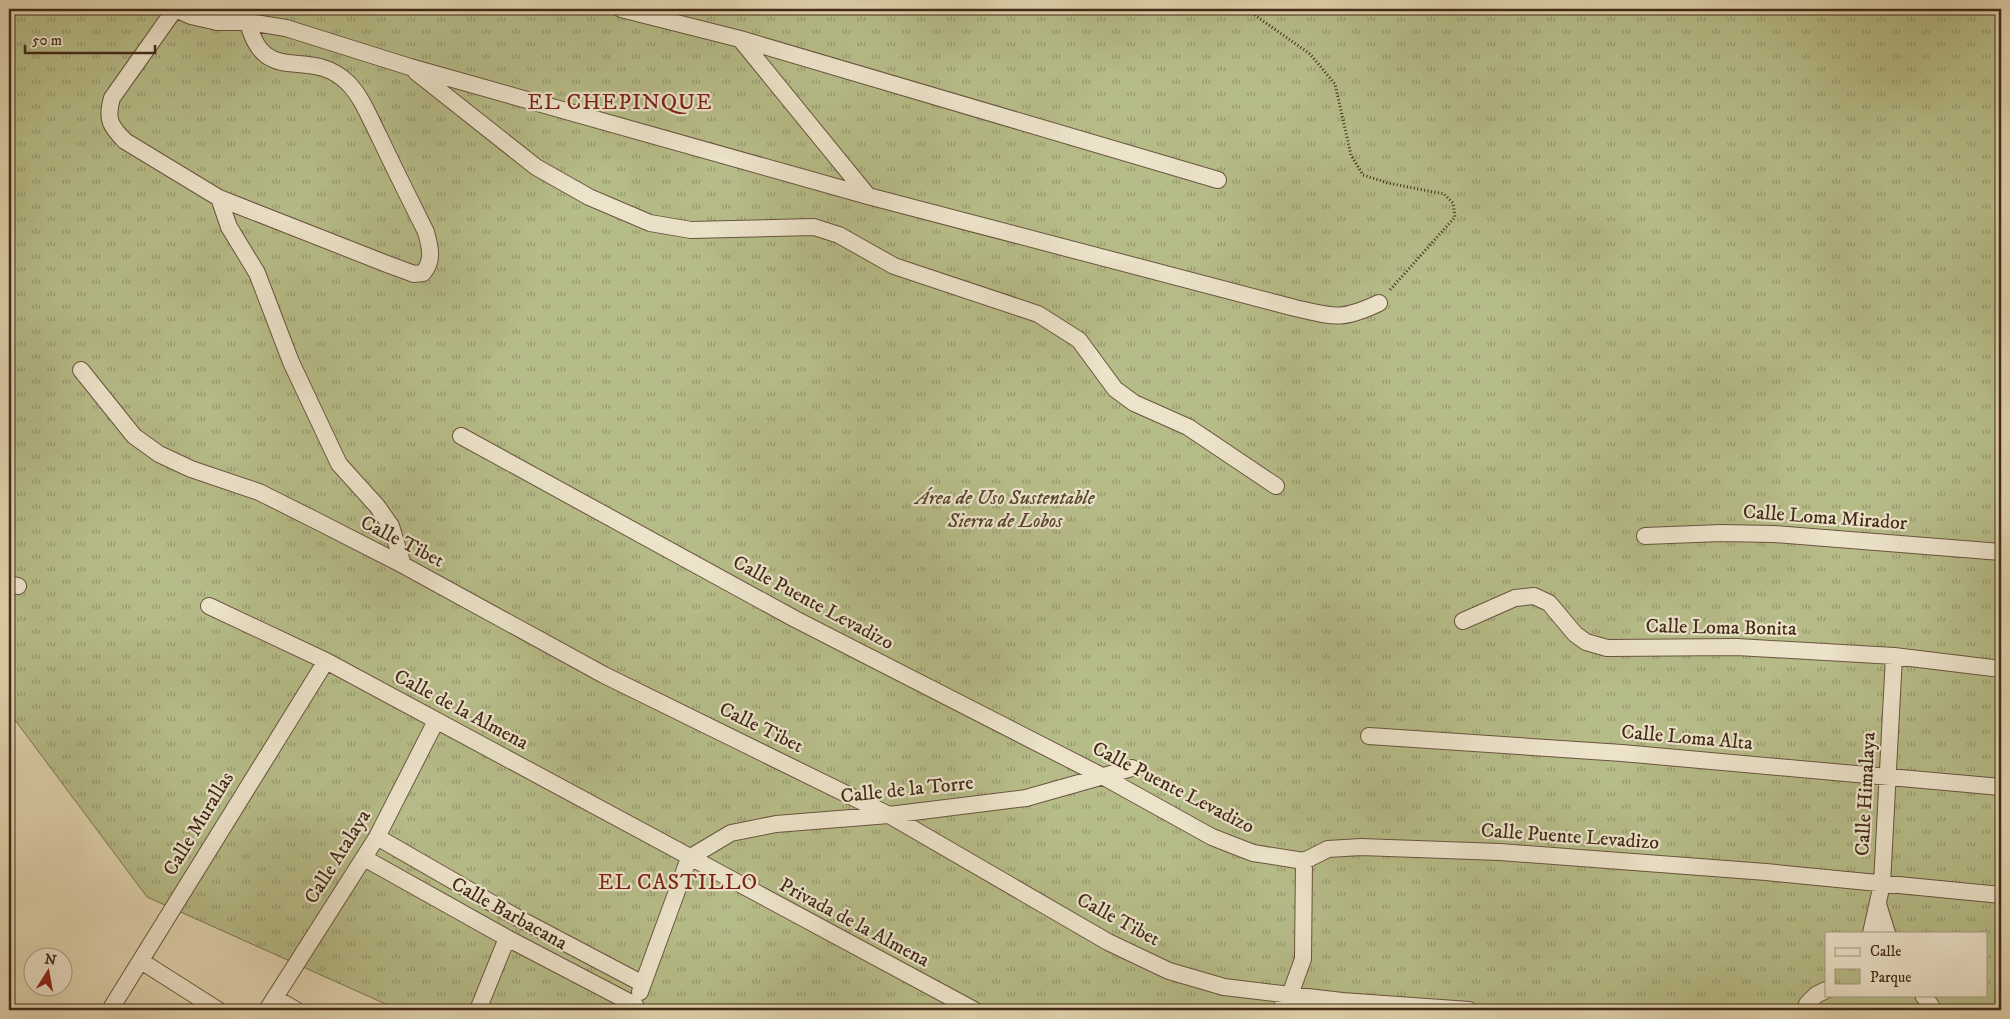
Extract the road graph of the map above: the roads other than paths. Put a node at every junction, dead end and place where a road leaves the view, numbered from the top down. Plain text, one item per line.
1 (175, 9) edge
2 (621, 9) edge
3 (246, 15) edge
4 (740, 39) junction
5 (410, 67) junction
6 (1218, 180) dead end
7 (868, 196) junction
8 (219, 198) junction
9 (1379, 303) road end
10 (81, 370) dead end
11 (461, 436) dead end
12 (1276, 486) dead end
13 (1645, 536) dead end
14 (2001, 552) edge
15 (403, 565) junction
16 (209, 606) dead end
17 (1463, 621) dead end
18 (1894, 656) junction
19 (326, 661) junction
20 (2001, 669) edge
21 (436, 721) junction
22 (1369, 736) dead end
23 (1132, 768) dead end
24 (1102, 776) junction
25 (1888, 778) junction
26 (2001, 788) edge
27 (889, 815) junction
28 (377, 837) junction
29 (364, 858) junction
30 (689, 858) junction
31 (1304, 861) junction
32 (1882, 884) junction
33 (2001, 895) edge
34 (1878, 902) junction
35 (1872, 932) edge
36 (1887, 932) edge
37 (507, 938) junction
38 (140, 961) junction
39 (643, 984) junction
40 (1825, 990) edge
41 (1290, 995) junction
42 (1924, 996) edge
43 (271, 1004) edge
44 (1342, 1005) edge
45 (634, 1008) edge
46 (110, 1010) edge
47 (218, 1010) edge
48 (296, 1010) edge
49 (478, 1010) edge
50 (974, 1010) edge
51 (1280, 1010) edge
52 (1469, 1010) edge
53 (1806, 1010) edge
54 (1934, 1010) edge

1 - 3 street
1 - 8 street
2 - 4 street
3 - 5 street
3 - 8 street
4 - 6 street
4 - 7 street
5 - 7 street
5 - 12 street
7 - 9 street
8 - 15 street
10 - 15 street, Calle Tibet
11 - 24 street, Calle Puente Levadizo
13 - 14 street, Calle Loma Mirador
15 - 27 street, Calle Tibet
16 - 19 street, Calle de la Almena
17 - 18 street, Calle Loma Bonita
18 - 20 street, Calle Loma Bonita
18 - 25 street, Calle Himalaya
19 - 21 street, Calle de la Almena
19 - 38 street, Calle Murallas
21 - 28 street, Calle Atalaya
21 - 30 street, Calle de la Almena
22 - 25 street, Calle Loma Alta
23 - 24 street, Calle de la Torre
24 - 27 street, Calle de la Torre
24 - 31 street, Calle Puente Levadizo
25 - 26 street, Calle Loma Alta
25 - 32 street, Calle Himalaya
27 - 30 street, Calle de la Torre
27 - 41 street, Calle Tibet
28 - 29 street, Calle Atalaya
28 - 39 street, Calle Barbacana
29 - 37 street, Calle Barbacana
29 - 43 street, Calle Atalaya
30 - 39 street
30 - 50 street, Privada de la Almena
31 - 32 street, Calle Puente Levadizo
31 - 41 street
32 - 33 street, Calle Puente Levadizo
32 - 34 street, Calle Himalaya
34 - 35 street, Calle Himalaya
34 - 36 street
37 - 45 street, Calle Barbacana
37 - 49 street
38 - 46 street, Calle Murallas
38 - 47 street
39 - 45 street
40 - 53 street
41 - 44 street, Calle Tibet
41 - 51 street
42 - 54 street
43 - 48 street
44 - 52 street, Calle Tibet

